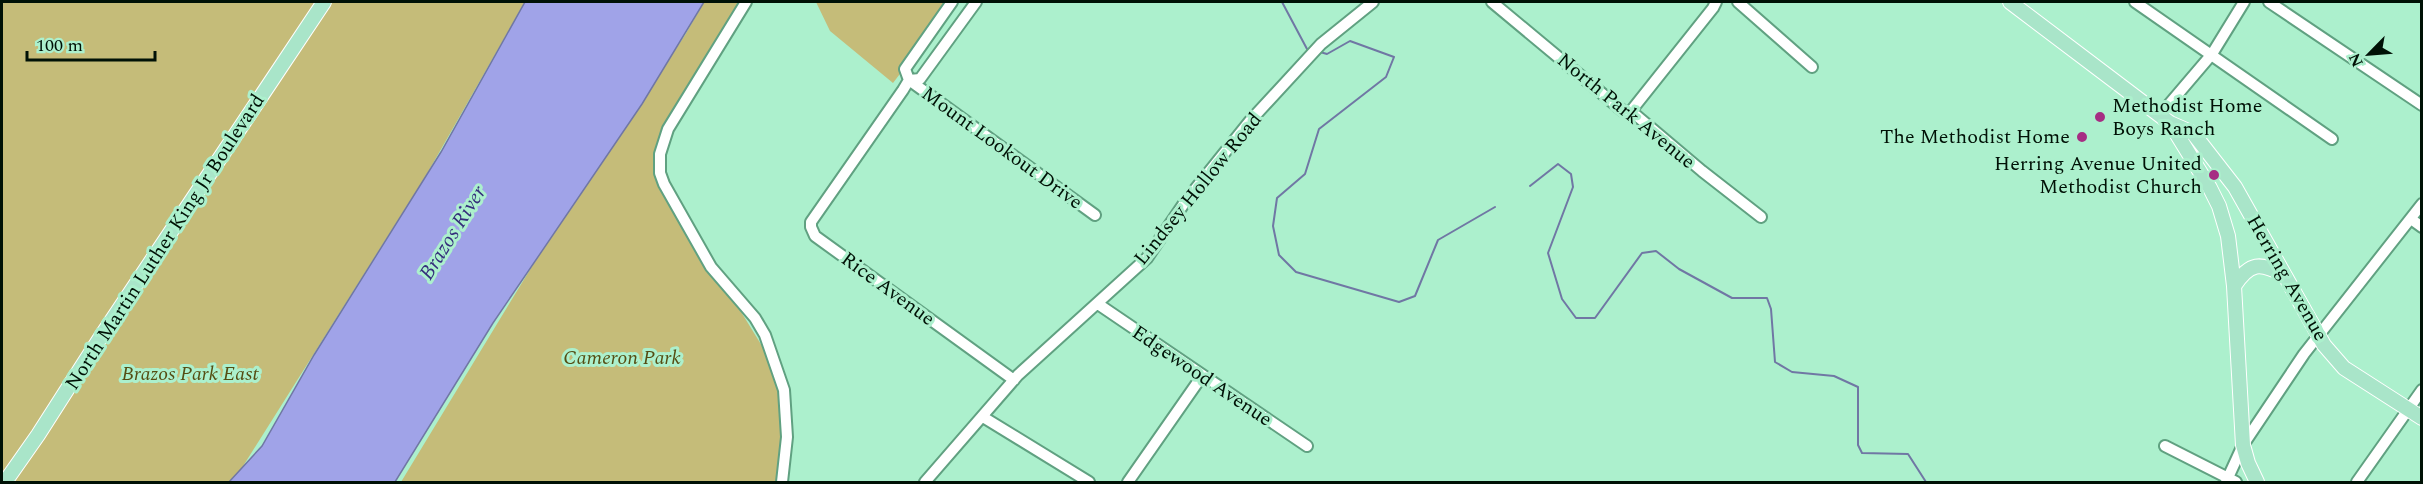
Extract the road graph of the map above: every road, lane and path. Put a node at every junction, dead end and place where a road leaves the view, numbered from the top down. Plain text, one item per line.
1 (324, 2) edge
2 (746, 2) edge
3 (952, 2) edge
4 (976, 2) edge
5 (1373, 2) edge
6 (1492, 2) edge
7 (1738, 2) edge
8 (2010, 2) edge
9 (2135, 2) edge
10 (2244, 2) edge
11 (2269, 2) edge
12 (1712, 4) edge
13 (2212, 54) junction
14 (1812, 67) dead end
15 (909, 80) junction
16 (2421, 105) edge
17 (1631, 111) junction
18 (2165, 119) junction
19 (2332, 139) dead end
20 (2421, 204) edge
21 (1095, 215) dead end
22 (1761, 217) dead end
23 (2411, 219) junction
24 (2421, 226) edge
25 (2284, 275) junction
26 (2234, 286) junction
27 (1098, 304) junction
28 (2319, 338) junction
29 (1202, 376) junction
30 (1014, 380) junction
31 (2421, 390) edge
32 (2408, 409) junction
33 (983, 417) junction
34 (2421, 418) edge
35 (2243, 445) junction
36 (1307, 446) dead end
37 (2164, 446) dead end
38 (2231, 481) edge
39 (5, 483) edge
40 (782, 483) edge
41 (925, 483) edge
42 (1089, 483) edge
43 (1128, 483) edge
44 (2257, 483) edge
45 (2357, 483) edge

1 - 39 main road, North Martin Luther King Jr Boulevard
2 - 40 street
3 - 15 street
4 - 15 street
5 - 27 street, Lindsey Hollow Road
6 - 17 street, North Park Avenue
7 - 14 street
8 - 18 main road, Herring Avenue
9 - 13 street
10 - 13 street
11 - 16 street
12 - 17 street
13 - 18 street
13 - 19 street
15 - 21 street, Mount Lookout Drive
15 - 30 street, Rice Avenue
17 - 22 street, North Park Avenue
18 - 25 main road, Herring Avenue
18 - 26 main road, Herring Avenue
20 - 23 street
23 - 24 street
23 - 28 street
25 - 26 main road
25 - 28 main road, Herring Avenue
26 - 35 main road, Herring Avenue
27 - 29 street, Edgewood Avenue
27 - 30 street, Lindsey Hollow Road
28 - 32 main road, Herring Avenue
28 - 35 street
29 - 36 street, Edgewood Avenue
29 - 43 street
30 - 33 street, Lindsey Hollow Road
31 - 32 street
32 - 34 main road, Herring Avenue
32 - 45 street
33 - 41 street, Lindsey Hollow Road
33 - 42 street
35 - 38 street
35 - 44 main road, Herring Avenue
37 - 38 street

